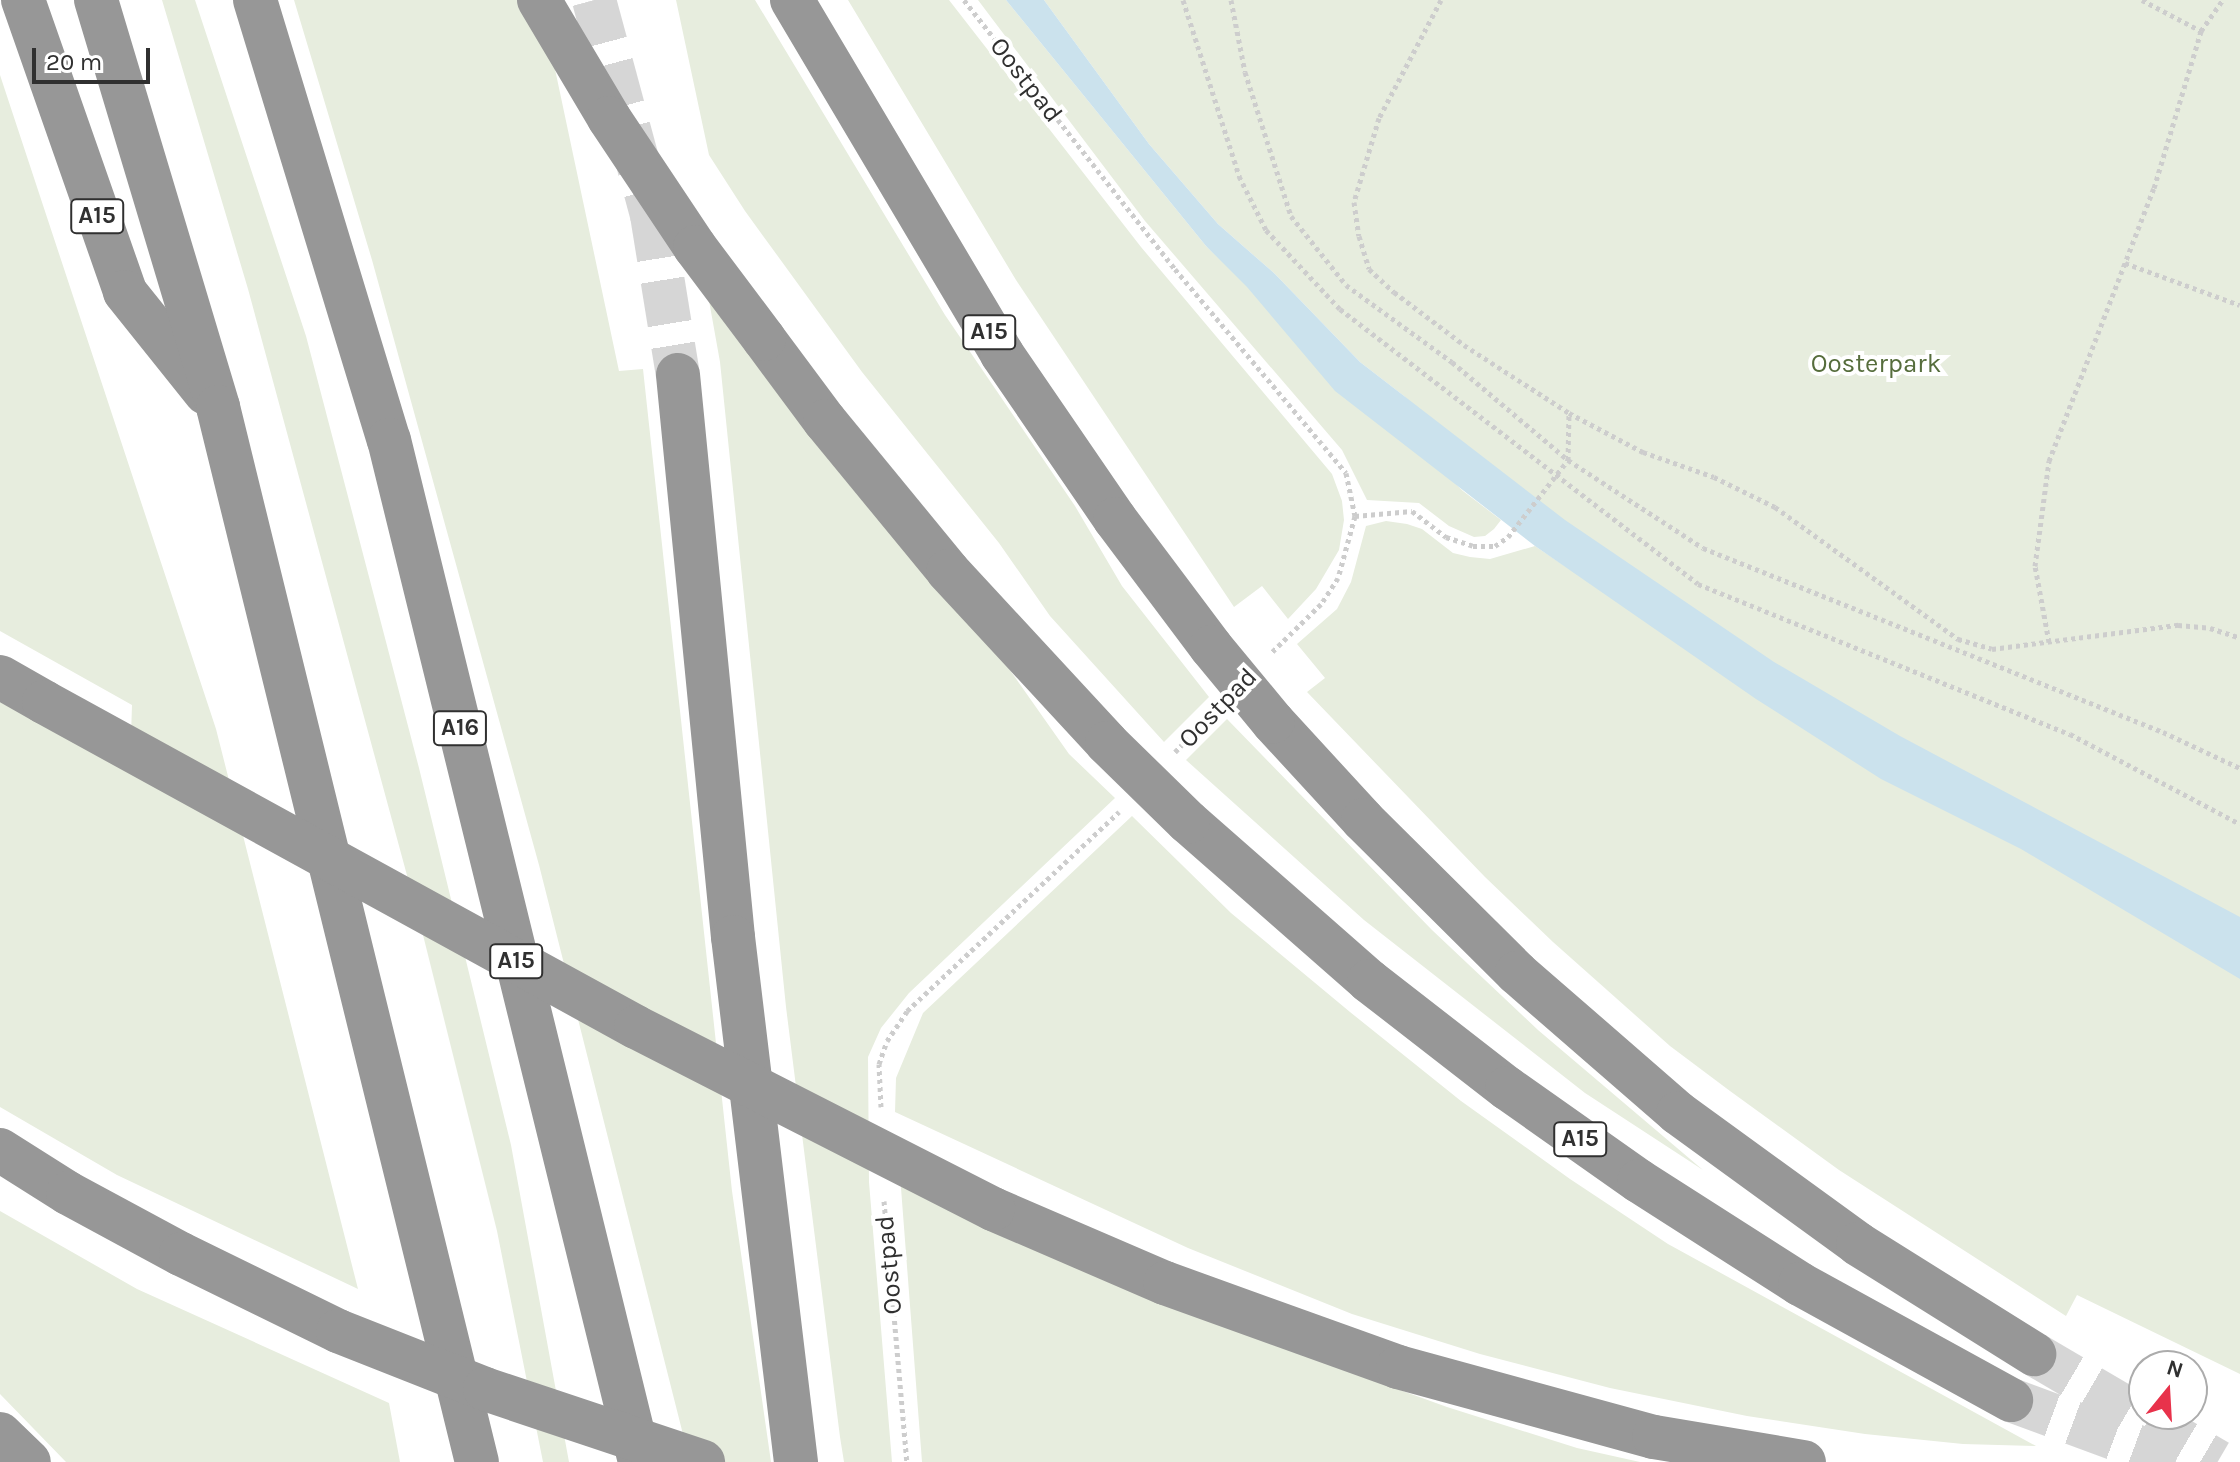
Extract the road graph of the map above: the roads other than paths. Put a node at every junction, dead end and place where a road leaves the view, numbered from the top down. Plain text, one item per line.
1 (23, 0) edge
2 (96, 0) edge
3 (255, 0) edge
4 (539, 0) edge
5 (792, 0) edge
6 (678, 375) tunnel mouth
7 (218, 407) junction
8 (0, 677) edge
9 (0, 1150) edge
10 (2034, 1354) tunnel mouth
11 (2011, 1400) tunnel mouth
12 (0, 1434) edge
13 (29, 1462) edge
14 (477, 1462) edge
15 (640, 1462) edge
16 (703, 1462) edge
17 (796, 1462) edge
18 (1804, 1462) edge

1 - 7 highway, A15
2 - 7 highway
3 - 15 highway, A16
4 - 11 highway, A15, bridge
5 - 10 highway, A15, bridge
6 - 17 highway
7 - 14 highway
8 - 18 highway, A15, bridge
9 - 16 highway, bridge
12 - 13 highway

